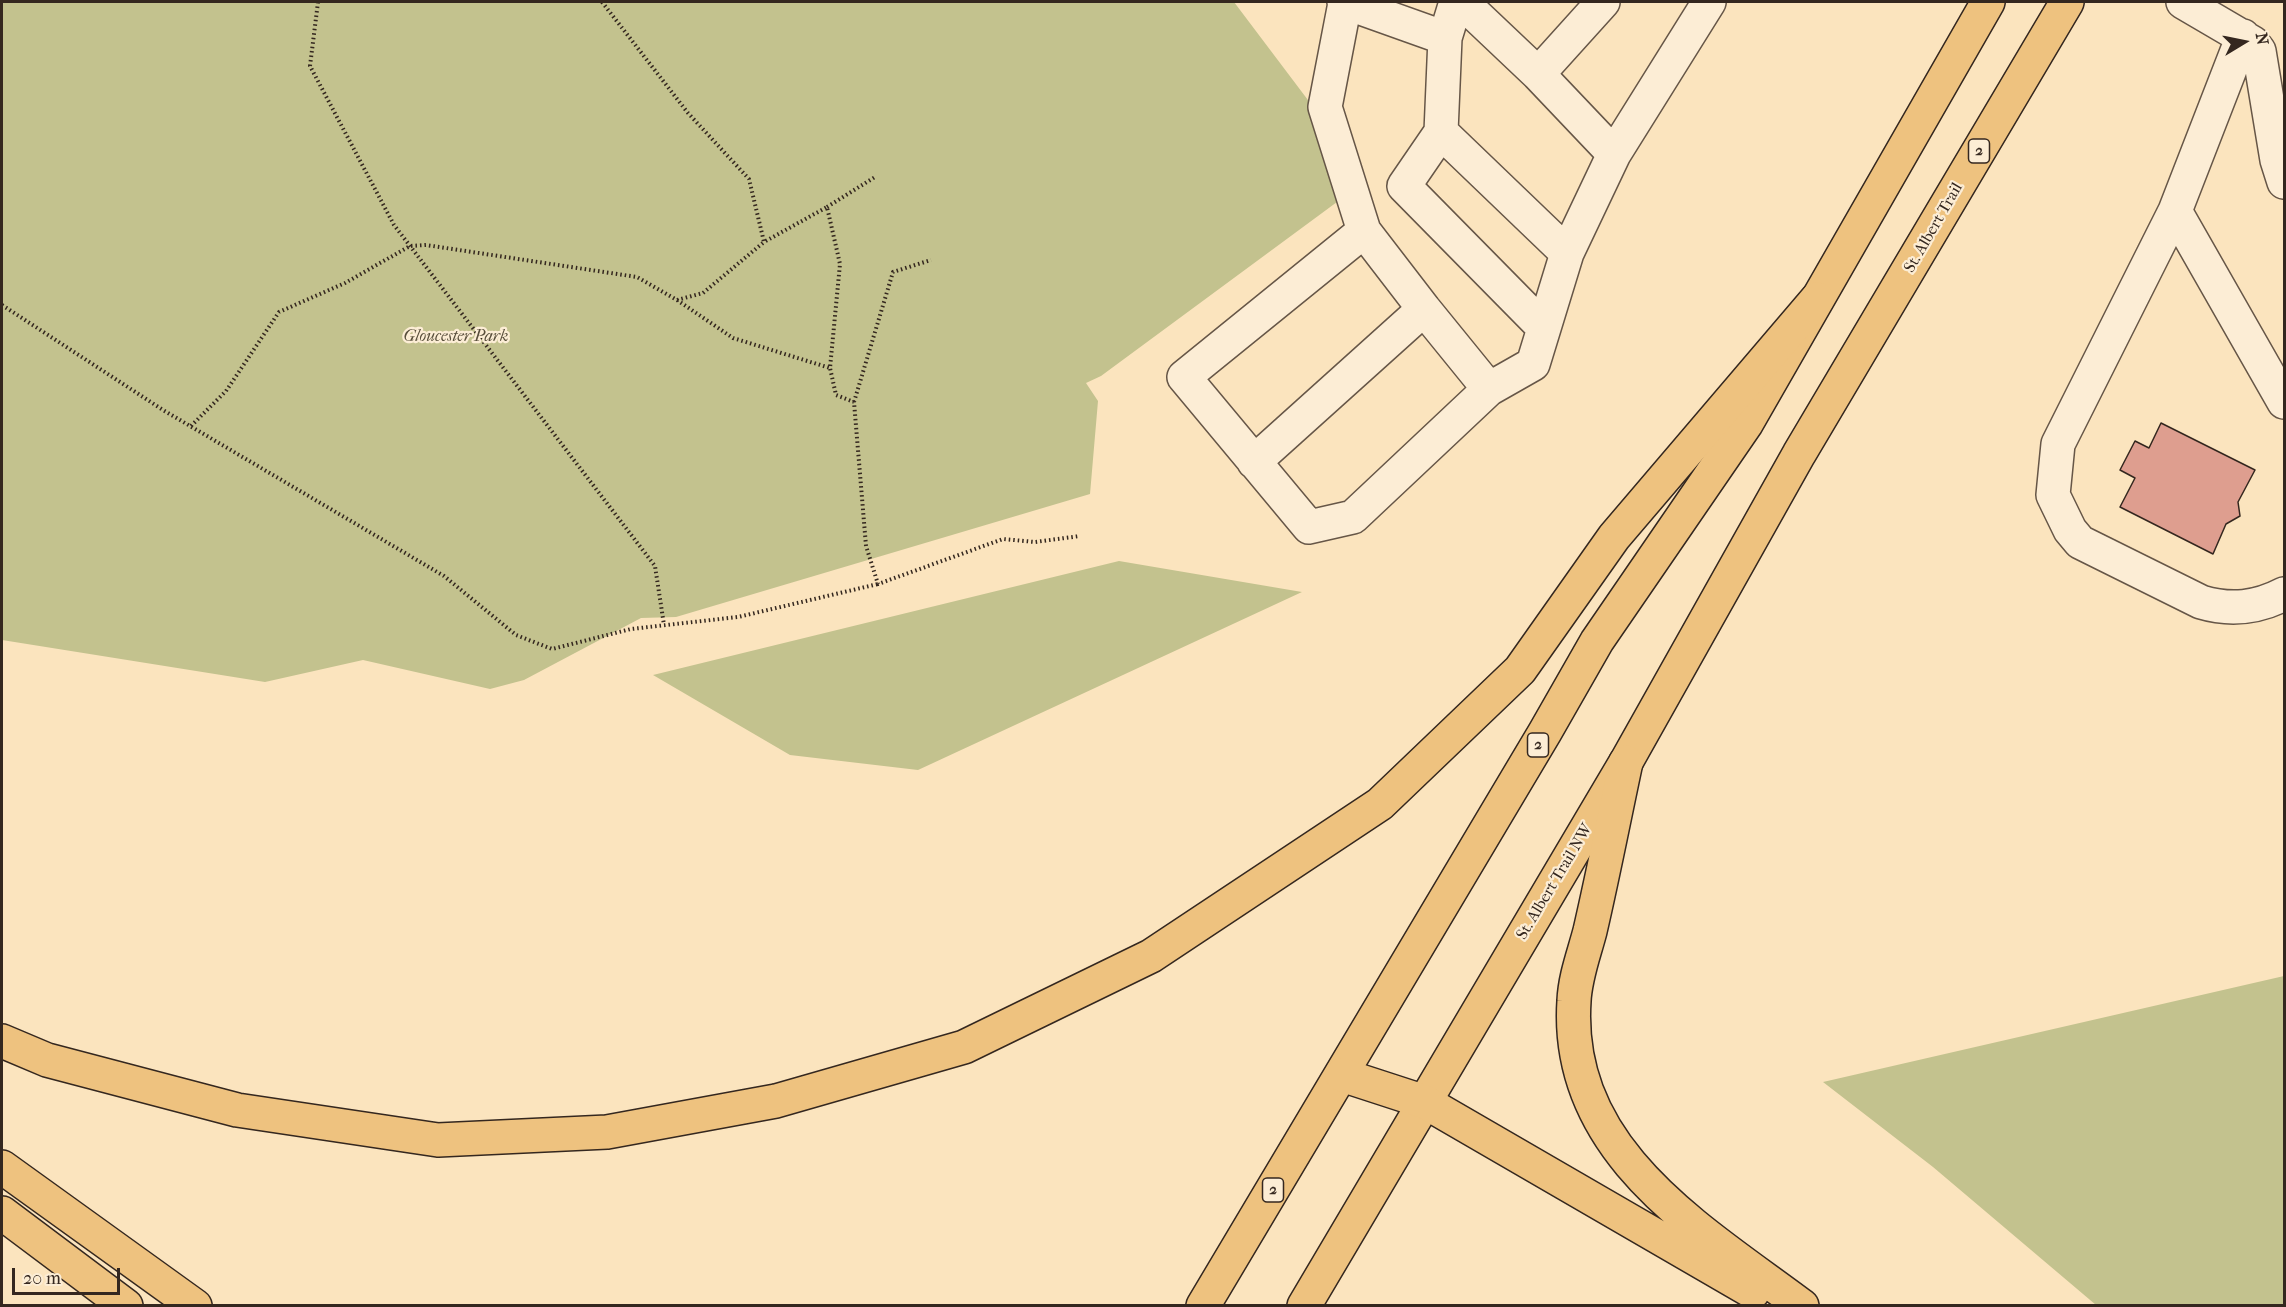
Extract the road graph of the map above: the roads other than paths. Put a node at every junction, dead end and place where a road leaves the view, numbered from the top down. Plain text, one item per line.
1 (1344, 2) edge
2 (1456, 2) edge
3 (1461, 2) edge
4 (1603, 2) edge
5 (1709, 2) edge
6 (1988, 2) edge
7 (2067, 2) edge
8 (2183, 2) edge
9 (2243, 36) junction
10 (1445, 38) junction
11 (1538, 74) junction
12 (1442, 132) junction
13 (1614, 154) junction
14 (2284, 182) edge
15 (2175, 210) junction
16 (1364, 231) junction
17 (1567, 253) junction
18 (1817, 299) junction
19 (1424, 309) junction
20 (1544, 328) junction
21 (1489, 389) junction
22 (2284, 402) edge
23 (1799, 454) joint
24 (1254, 462) junction
25 (2284, 594) edge
26 (1626, 762) junction
27 (2, 1041) edge
28 (1342, 1075) junction
29 (1425, 1102) junction
30 (2, 1167) edge
31 (2, 1212) edge
32 (126, 1305) edge
33 (195, 1305) edge
34 (1203, 1305) edge
35 (1304, 1305) edge
36 (1777, 1305) edge
37 (1802, 1305) edge

1 - 10 lane
1 - 16 lane
2 - 10 lane
3 - 11 lane
4 - 11 lane
5 - 13 lane
6 - 18 main road, 2
7 - 23 main road, St. Albert Trail / 2
8 - 9 lane
9 - 14 lane
9 - 15 lane
10 - 12 lane
11 - 13 lane
12 - 17 lane
12 - 20 lane
13 - 17 lane
15 - 22 lane
15 - 25 lane
16 - 19 lane
16 - 24 lane
17 - 20 lane
18 - 27 main road
18 - 28 main road, 2
19 - 21 lane
19 - 24 lane
20 - 21 lane
21 - 24 lane
23 - 26 main road, St. Albert Trail NW / 2
26 - 29 main road, St. Albert Trail NW / 2
26 - 37 main road
28 - 29 main road
28 - 34 main road, 2
29 - 35 main road, St. Albert Trail NW / 2
29 - 36 main road
30 - 33 main road
31 - 32 main road

